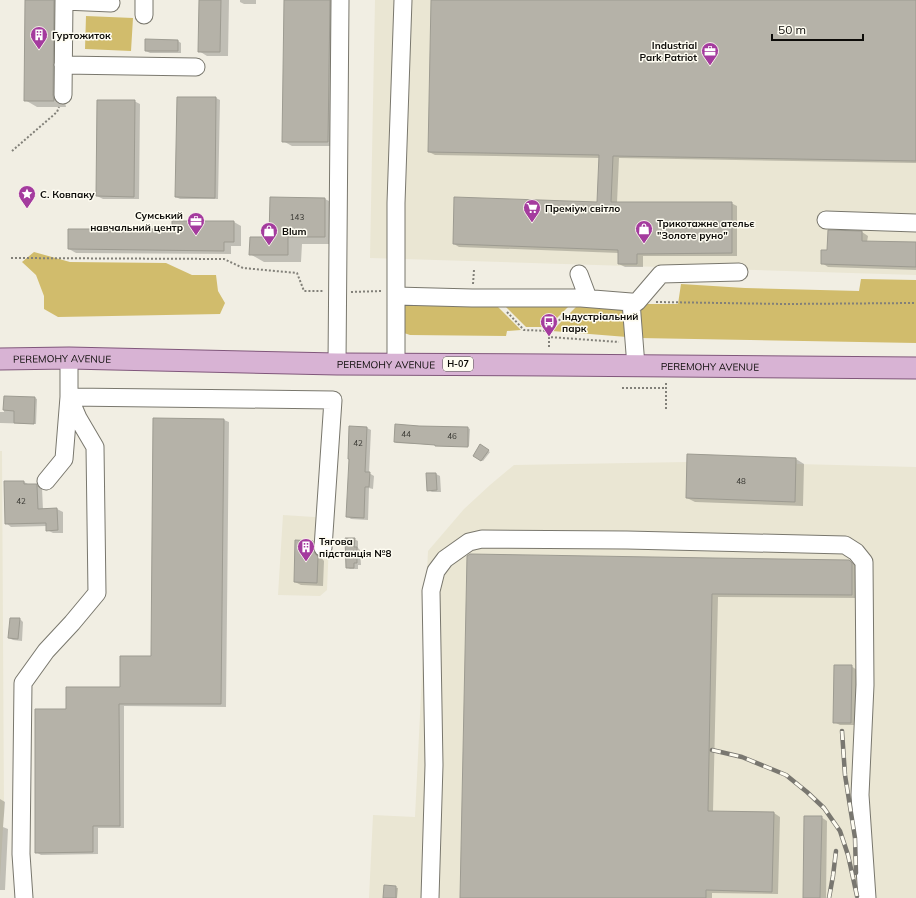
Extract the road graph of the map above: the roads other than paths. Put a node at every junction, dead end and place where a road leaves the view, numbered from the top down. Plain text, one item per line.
1 (64, 0) edge
2 (340, 0) edge
3 (403, 0) edge
4 (111, 2) dead end
5 (63, 65) junction
6 (196, 67) dead end
7 (63, 95) road end
8 (826, 220) dead end
9 (916, 223) edge
10 (739, 272) dead end
11 (579, 274) dead end
12 (396, 296) junction
13 (584, 298) junction
14 (634, 302) junction
15 (69, 358) junction
16 (0, 359) edge
17 (336, 364) junction
18 (396, 364) junction
19 (636, 366) junction
20 (916, 368) edge
21 (69, 397) junction
22 (46, 481) dead end
23 (323, 548) dead end
24 (24, 898) edge
25 (430, 898) edge
26 (867, 898) edge

1 - 4 lane
1 - 5 lane
2 - 17 lane
3 - 12 lane
5 - 6 lane
5 - 7 lane
8 - 9 lane
10 - 14 lane
11 - 13 lane
12 - 13 lane
12 - 18 lane
13 - 14 lane
14 - 19 lane
15 - 16 main road, PEREMOHY AVENUE / Н-07
15 - 17 main road, PEREMOHY AVENUE / Н-07
15 - 21 lane
17 - 18 main road, PEREMOHY AVENUE / Н-07
18 - 19 main road, PEREMOHY AVENUE / Н-07
19 - 20 main road, PEREMOHY AVENUE / Н-07
21 - 22 lane
21 - 23 lane
21 - 24 lane
25 - 26 lane

